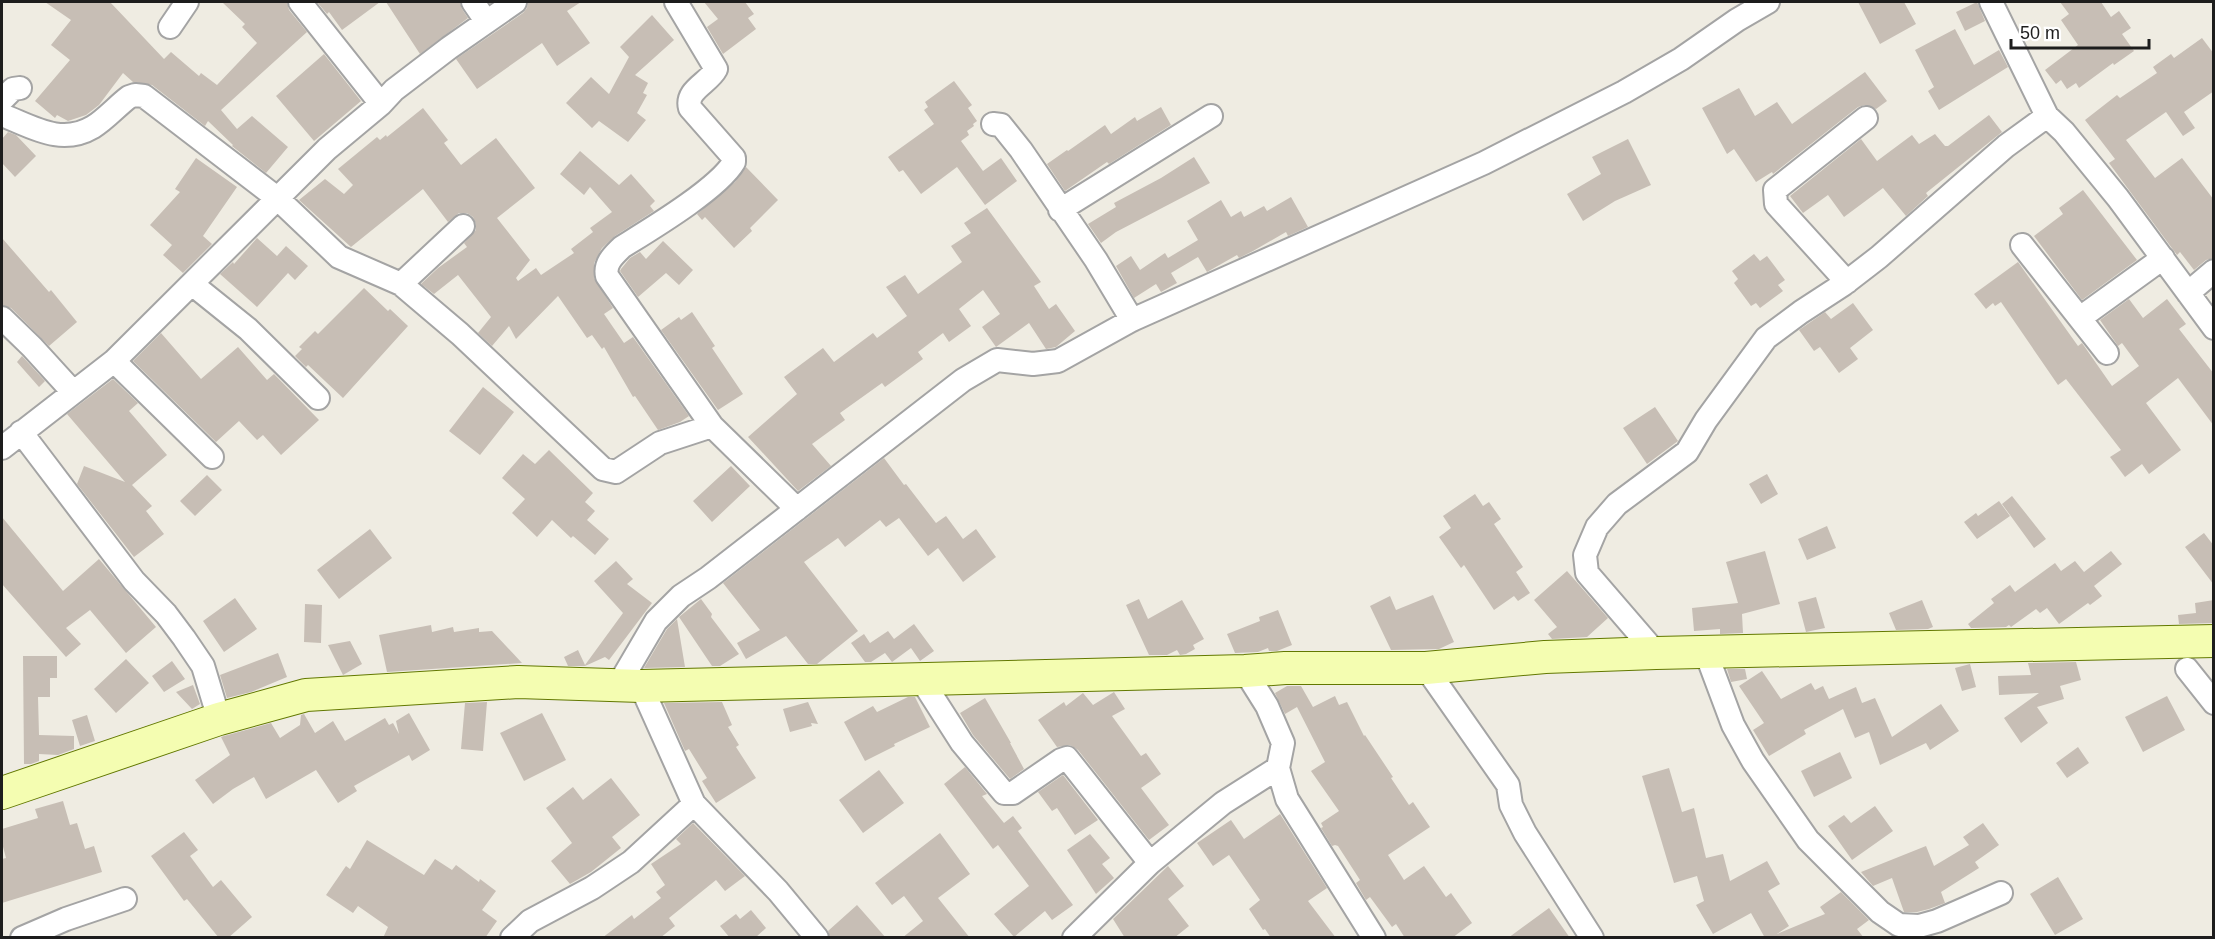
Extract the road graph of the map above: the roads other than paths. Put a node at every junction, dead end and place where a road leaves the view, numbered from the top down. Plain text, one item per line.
1 (188, 2) edge
2 (300, 2) edge
3 (473, 2) edge
4 (515, 2) edge
5 (676, 2) edge
6 (1768, 2) edge
7 (1991, 2) edge
8 (486, 21) junction
9 (170, 27) dead end
10 (381, 104) junction
11 (2, 115) edge
12 (1211, 116) dead end
13 (2047, 116) junction
14 (1866, 118) dead end
15 (993, 124) dead end
16 (276, 198) junction
17 (1060, 210) junction
18 (463, 226) dead end
19 (2022, 245) dead end
20 (2163, 258) junction
21 (2214, 271) edge
22 (1847, 282) junction
23 (192, 284) junction
24 (401, 284) junction
25 (2188, 293) junction
26 (2, 318) edge
27 (2080, 318) junction
28 (1132, 320) junction
29 (2214, 328) edge
30 (2107, 353) dead end
31 (114, 361) junction
32 (73, 393) junction
33 (318, 398) dead end
34 (712, 426) junction
35 (21, 432) junction
36 (2, 448) edge
37 (212, 458) dead end
38 (797, 509) junction
39 (2214, 641) edge
40 (1656, 653) junction
41 (1706, 653) junction
42 (1426, 668) junction
43 (2187, 669) dead end
44 (1245, 671) junction
45 (921, 679) junction
46 (630, 685) junction
47 (2214, 703) edge
48 (219, 719) junction
49 (1278, 768) junction
50 (2, 793) edge
51 (694, 804) junction
52 (1150, 863) junction
53 (2001, 893) dead end
54 (125, 899) dead end
55 (1899, 925) junction
56 (536, 929) edge
57 (22, 938) edge
58 (512, 938) edge
59 (817, 938) edge
60 (1074, 938) edge
61 (1374, 938) edge
62 (1592, 938) edge
63 (1880, 938) edge

1 - 9 street
2 - 10 street
3 - 8 street
4 - 8 street
5 - 34 street
6 - 28 street
7 - 13 street
8 - 10 street
10 - 16 street
11 - 16 street
12 - 17 street
13 - 20 street
13 - 22 street
14 - 22 street
15 - 17 street
16 - 23 street
16 - 24 street
17 - 28 street
18 - 24 street
19 - 27 street
20 - 25 street
20 - 27 street
21 - 25 street
22 - 40 street
23 - 31 street
23 - 33 street
24 - 34 street
25 - 29 street
26 - 32 street
27 - 30 street
28 - 38 street
31 - 32 street
31 - 37 street
32 - 35 street
34 - 38 street
35 - 36 street
35 - 48 street
38 - 46 street
39 - 41 street
40 - 41 street
40 - 42 street
41 - 55 street
42 - 44 street
42 - 62 street
43 - 47 street
44 - 45 street
44 - 49 street
45 - 46 street
45 - 52 street
46 - 48 street
46 - 51 street
48 - 50 street
49 - 52 street
49 - 61 street
51 - 56 street
51 - 59 street
52 - 60 street
53 - 55 street
54 - 57 street
55 - 63 street
56 - 58 street

